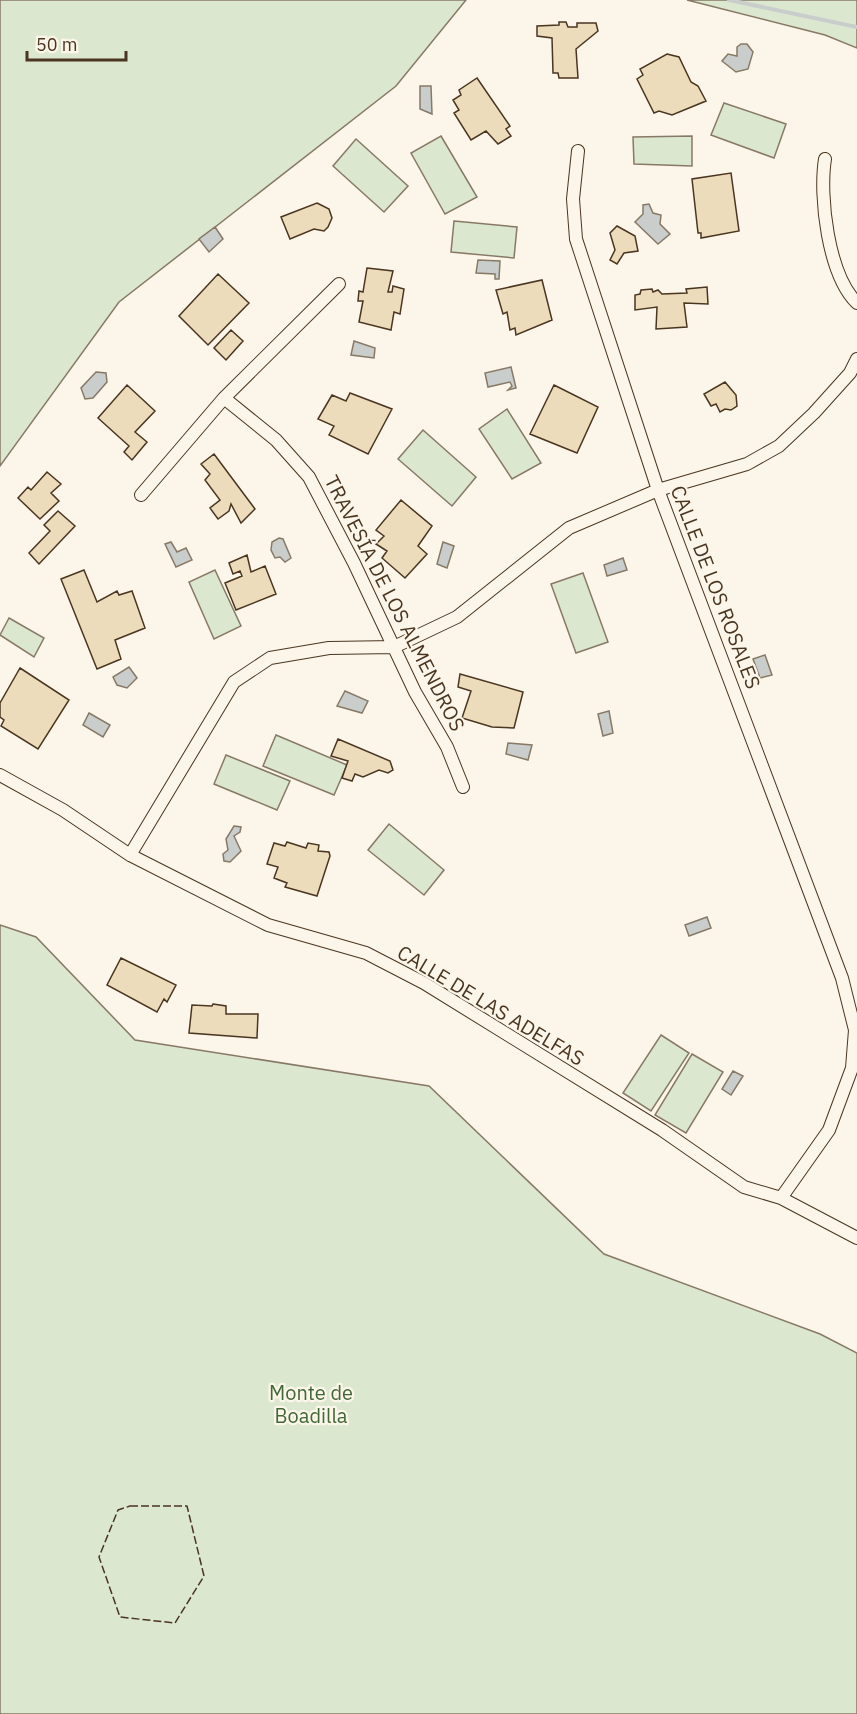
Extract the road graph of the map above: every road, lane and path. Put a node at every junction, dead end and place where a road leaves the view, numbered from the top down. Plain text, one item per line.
1 (578, 151) dead end
2 (825, 159) dead end
3 (339, 284) dead end
4 (857, 303) edge
5 (857, 359) edge
6 (854, 375) edge
7 (224, 398) junction
8 (658, 490) junction
9 (141, 495) dead end
10 (394, 647) junction
11 (0, 775) edge
12 (463, 787) dead end
13 (130, 855) junction
14 (856, 1030) edge
15 (781, 1198) junction
16 (857, 1238) edge

1 - 8 street, CALLE DE LOS ROSALES
2 - 4 street
3 - 7 street
5 - 6 street
6 - 8 street
7 - 9 street
7 - 10 street, TRAVESÍA DE LOS ALMENDROS
8 - 10 street
8 - 14 street, CALLE DE LOS ROSALES
10 - 12 street, TRAVESÍA DE LOS ALMENDROS
10 - 13 street
11 - 13 street, CALLE DE LAS ADELFAS
13 - 15 street, CALLE DE LAS ADELFAS
14 - 15 street, CALLE DE LOS ROSALES
15 - 16 street, CALLE DE LAS ADELFAS

